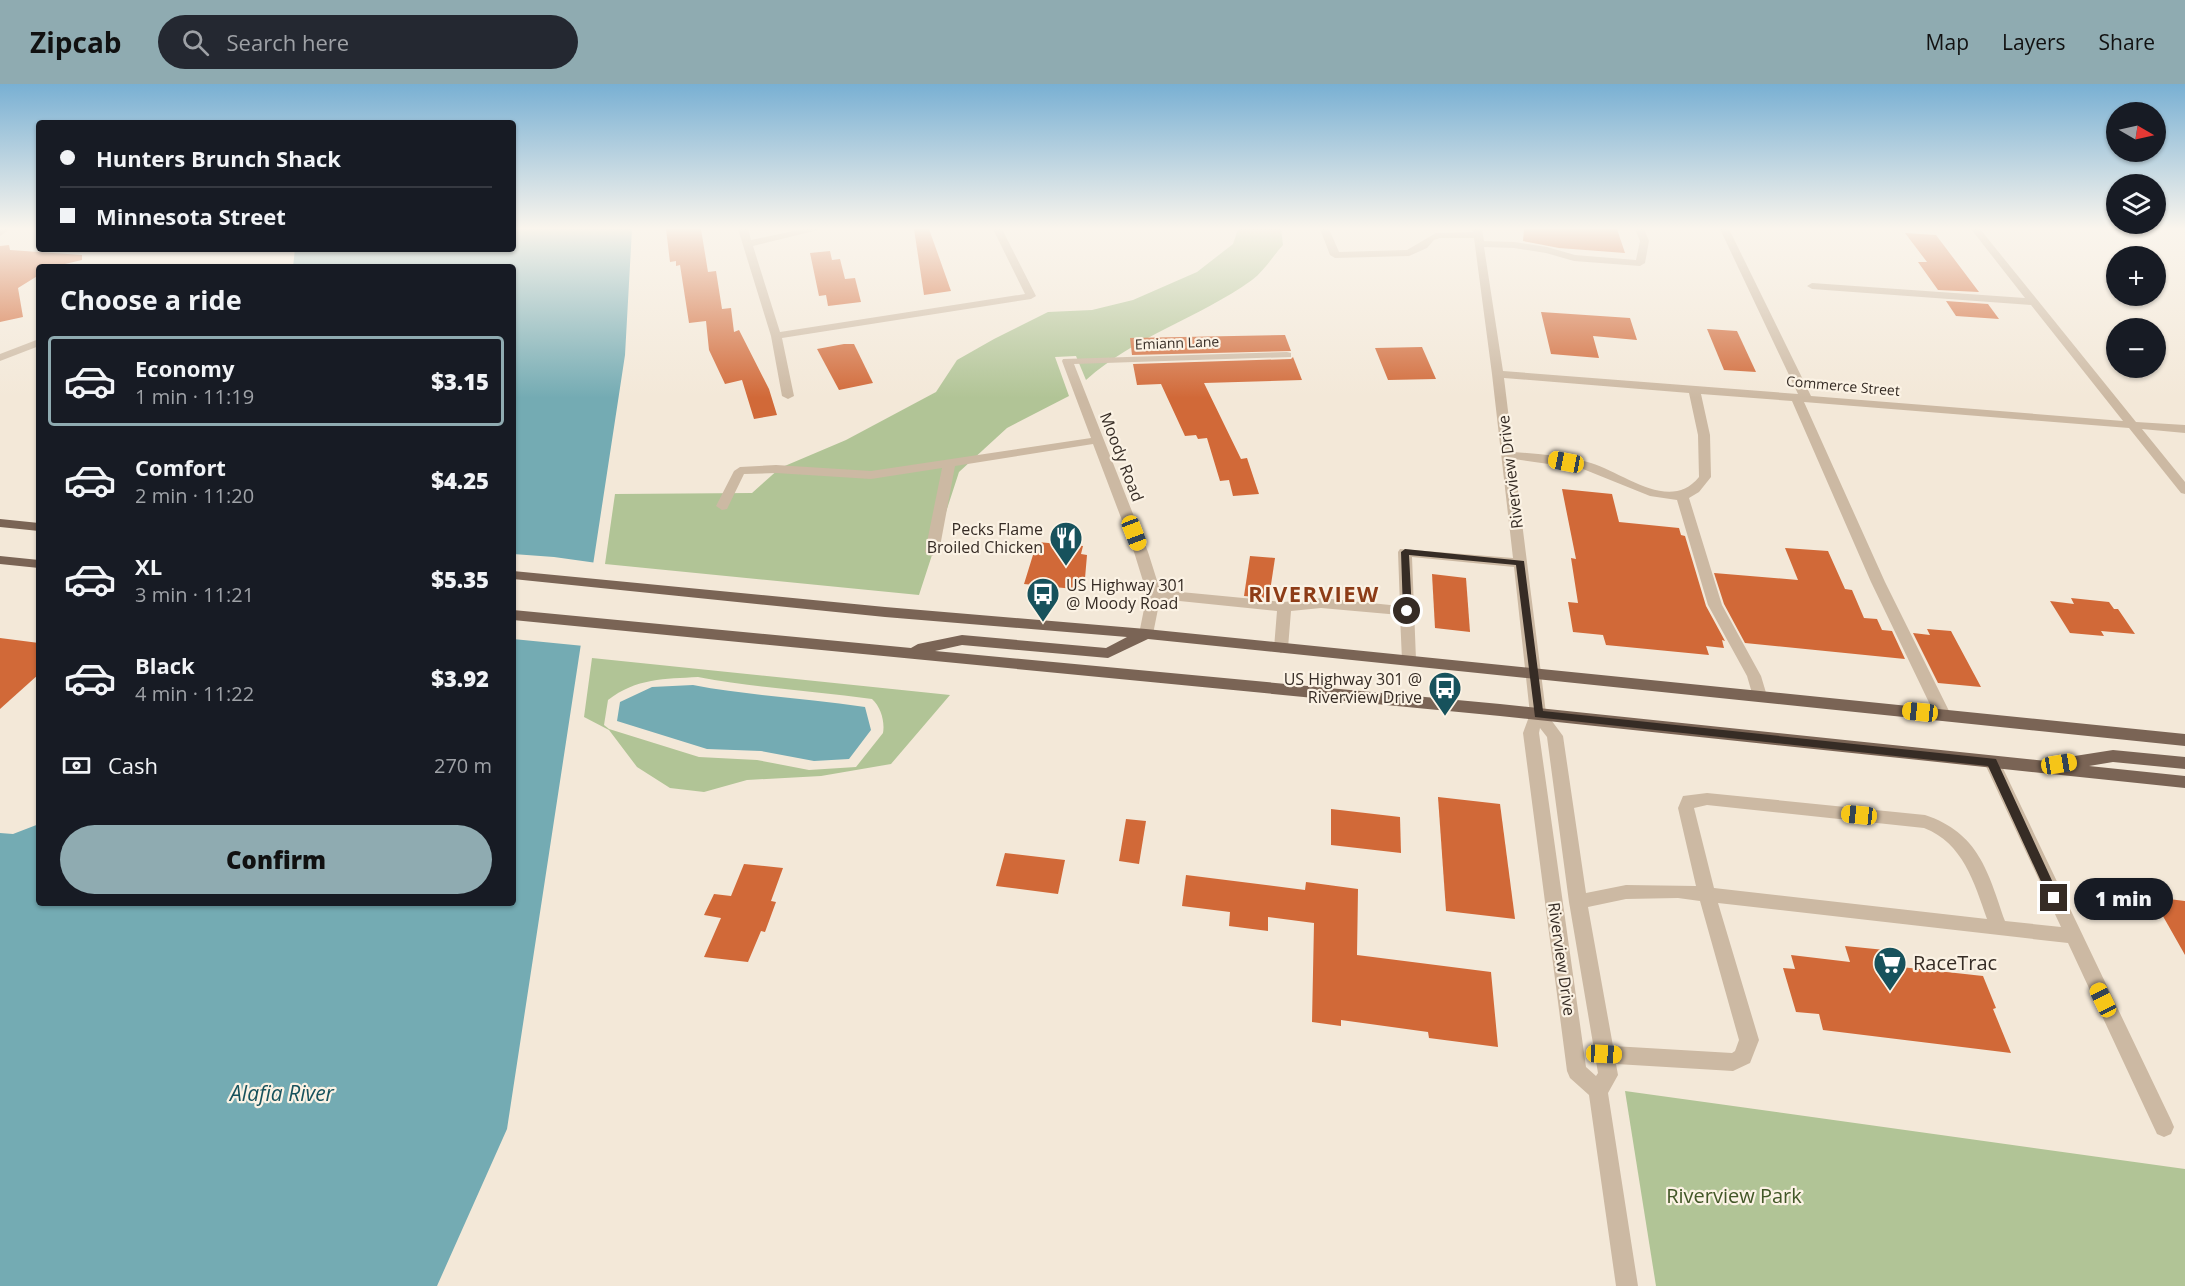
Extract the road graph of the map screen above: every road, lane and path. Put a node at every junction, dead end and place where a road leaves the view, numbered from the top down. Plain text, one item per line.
1 (761, 285) edge
2 (1025, 285) edge
3 (1485, 285) edge
4 (1749, 285) edge
5 (2020, 285) edge
6 (1812, 286) dead end
7 (2034, 302) junction
8 (776, 336) junction
9 (36, 343) edge
10 (1287, 356) dead end
11 (0, 358) edge
12 (1067, 362) joint
13 (1498, 374) junction
14 (1694, 389) junction
15 (788, 396) dead end
16 (1801, 397) junction
17 (2132, 425) junction
18 (2185, 429) edge
19 (1098, 440) junction
20 (1508, 455) junction
21 (950, 463) junction
22 (2185, 490) edge
23 (1682, 496) junction
24 (722, 506) dead end
25 (0, 523) edge
26 (36, 527) edge
27 (932, 552) dead end
28 (0, 560) edge
29 (1521, 562) junction
30 (36, 564) edge
31 (516, 575) edge
32 (1154, 594) junction
33 (1284, 607) junction
34 (1407, 611) junction
35 (516, 615) edge
36 (1146, 634) junction
37 (1281, 648) junction
38 (900, 652) junction
39 (1409, 660) junction
40 (1533, 673) junction
41 (1759, 696) junction
42 (1538, 714) junction
43 (1943, 715) junction
44 (2185, 740) edge
45 (1992, 762) junction
46 (2185, 763) edge
47 (2041, 767) junction
48 (2185, 782) edge
49 (1707, 894) junction
50 (1578, 902) junction
51 (1999, 928) junction
52 (2072, 936) junction
53 (1604, 1054) junction
54 (1598, 1091) junction
55 (2164, 1127) dead end
56 (1627, 1286) edge

1 - 8 street
2 - 8 street
3 - 13 street, Riverview Drive
4 - 16 street
5 - 7 street
6 - 7 street
7 - 17 street
8 - 15 street
9 - 11 street
10 - 12 street, Emiann Lane
12 - 19 street, Moody Road
13 - 14 street, Commerce Street
13 - 20 street, Riverview Drive
14 - 16 street, Commerce Street
14 - 23 street
16 - 17 street, Commerce Street
16 - 43 street
17 - 18 street, Commerce Street
17 - 22 street
19 - 21 street
19 - 32 street, Moody Road
20 - 23 street
20 - 29 street, Riverview Drive
21 - 24 street
21 - 27 street
23 - 41 street
25 - 26 main road
28 - 30 main road
29 - 34 street
29 - 40 street, Riverview Drive
31 - 36 main road
32 - 33 street
32 - 36 street, Moody Road
33 - 34 street
33 - 37 street
34 - 39 street
35 - 38 main road
36 - 37 main road
36 - 38 main road
37 - 39 main road
38 - 42 main road
39 - 40 main road
40 - 41 main road
40 - 42 street, Riverview Drive
41 - 43 main road
42 - 45 main road
42 - 50 street, Riverview Drive
42 - 54 street, Riverview Drive
43 - 44 main road
45 - 47 main road
45 - 52 street
46 - 47 main road
47 - 48 main road
49 - 50 street
49 - 51 street
49 - 51 street
49 - 53 street
50 - 53 street, Riverview Drive
51 - 52 street
52 - 55 street
53 - 54 street, Riverview Drive
54 - 56 street, Riverview Drive

